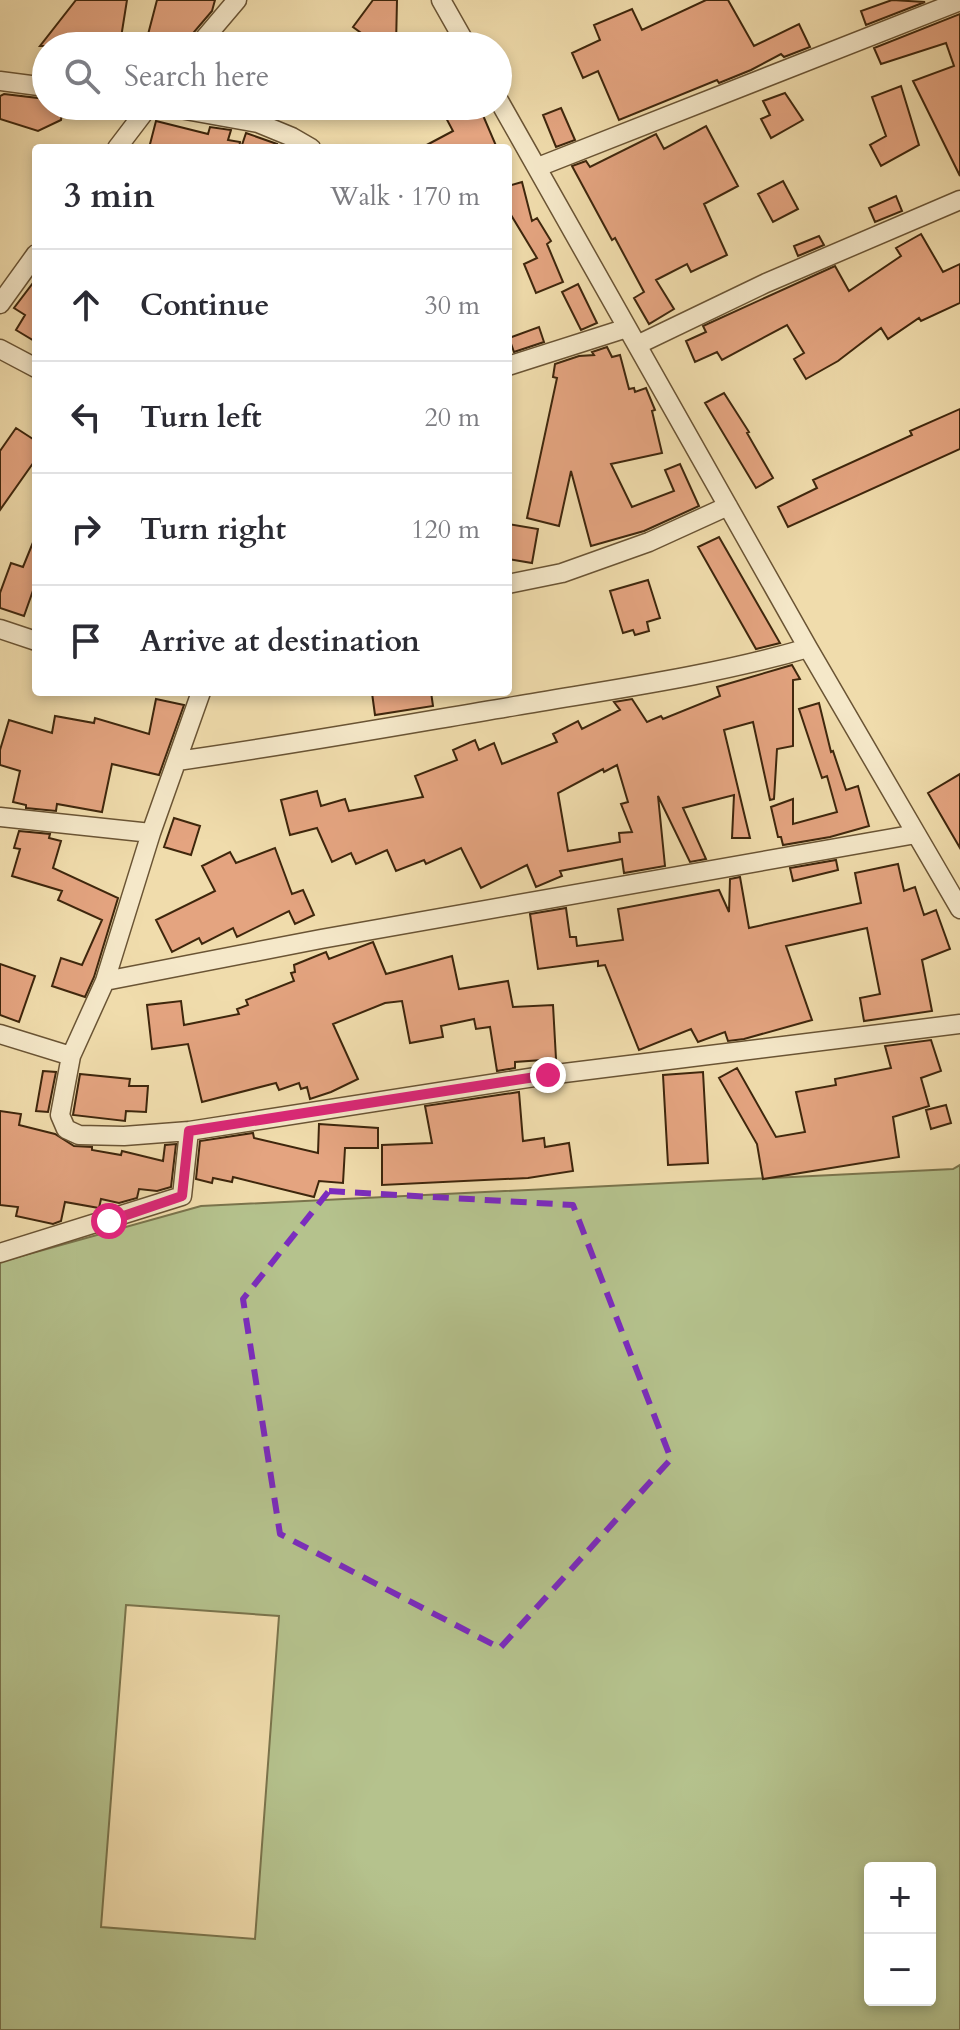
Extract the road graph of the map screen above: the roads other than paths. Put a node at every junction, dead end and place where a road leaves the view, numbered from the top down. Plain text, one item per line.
1 (237, 0) edge
2 (441, 0) edge
3 (960, 1) edge
4 (210, 32) edge
5 (459, 32) edge
6 (0, 81) edge
7 (32, 85) edge
8 (137, 120) edge
9 (237, 120) edge
10 (510, 120) edge
11 (120, 144) edge
12 (304, 144) edge
13 (538, 167) junction
14 (960, 200) edge
15 (32, 260) edge
16 (0, 304) edge
17 (627, 328) junction
18 (637, 345) junction
19 (0, 349) edge
20 (512, 365) edge
21 (32, 366) edge
22 (728, 506) junction
23 (512, 583) edge
24 (0, 629) edge
25 (32, 640) edge
26 (808, 648) junction
27 (200, 696) edge
28 (177, 761) junction
29 (0, 817) edge
30 (151, 833) junction
31 (916, 834) junction
32 (960, 909) edge
33 (105, 981) junction
34 (960, 1024) edge
35 (0, 1034) edge
36 (71, 1056) junction
37 (189, 1131) junction
38 (0, 1253) edge

1 - 4 street
2 - 5 street
3 - 13 street
6 - 7 street
8 - 11 street
9 - 12 street
10 - 13 street
13 - 17 street
14 - 18 street
15 - 16 street
17 - 18 street
17 - 20 street
18 - 22 street
19 - 21 street
22 - 23 street
22 - 26 street
24 - 25 street
26 - 28 street
26 - 31 street
27 - 28 street
28 - 30 street
29 - 30 street
30 - 33 street
31 - 32 street
31 - 33 street
33 - 36 street
34 - 37 street
35 - 36 street
36 - 37 street
37 - 38 street

